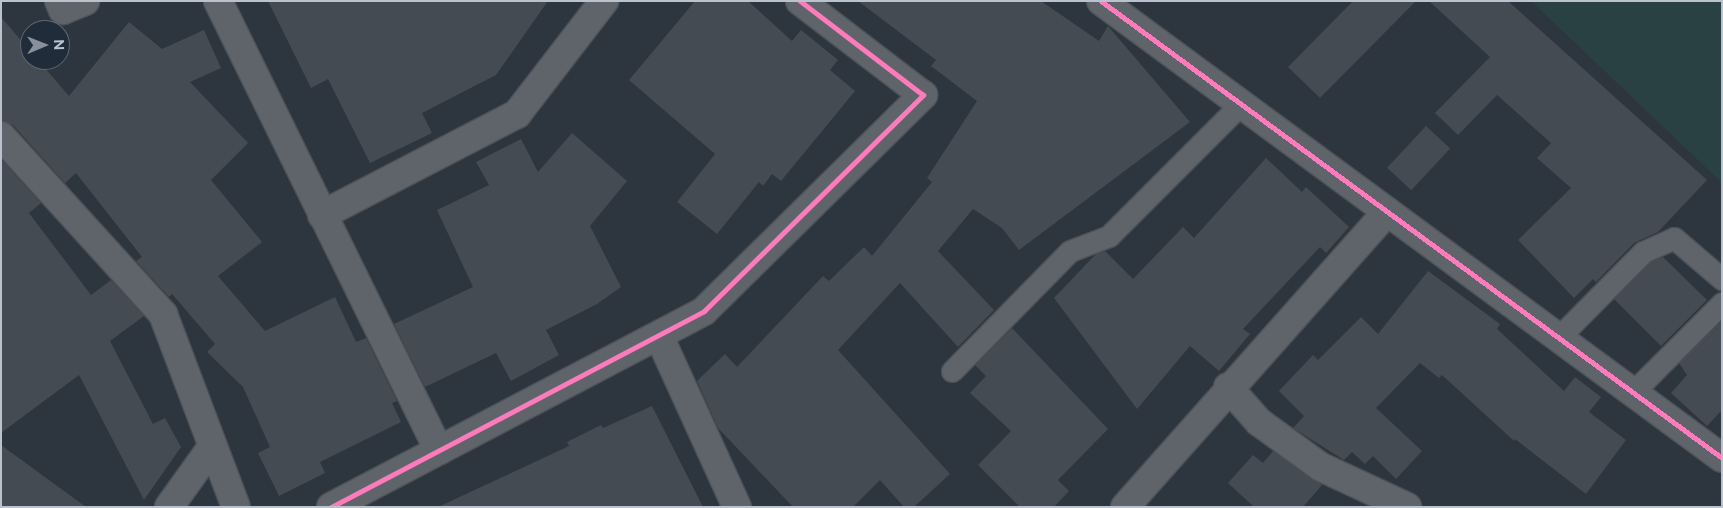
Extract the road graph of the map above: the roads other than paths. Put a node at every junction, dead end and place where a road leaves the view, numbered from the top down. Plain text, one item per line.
1 (59, 1) edge
2 (85, 1) edge
3 (218, 1) edge
4 (604, 1) edge
5 (800, 1) edge
6 (1101, 1) edge
7 (1241, 104) junction
8 (1, 136) edge
9 (1387, 212) junction
10 (322, 214) junction
11 (1722, 280) edge
12 (1722, 303) edge
13 (659, 336) junction
14 (1558, 338) junction
15 (952, 371) dead end
16 (1228, 387) junction
17 (1633, 392) junction
18 (212, 447) junction
19 (439, 451) junction
20 (1722, 458) edge
21 (169, 507) edge
22 (236, 507) edge
23 (331, 507) edge
24 (737, 507) edge
25 (1125, 507) edge
26 (1407, 507) edge

1 - 2 street
3 - 10 street
4 - 10 street
5 - 13 street
6 - 7 street
7 - 9 street
7 - 15 lane
8 - 18 street
9 - 14 street
9 - 16 street
10 - 19 street
11 - 14 lane
12 - 17 lane
13 - 19 street
13 - 24 street
14 - 17 street
16 - 25 street
16 - 26 street
17 - 20 street
18 - 21 street
18 - 22 street
19 - 23 street

